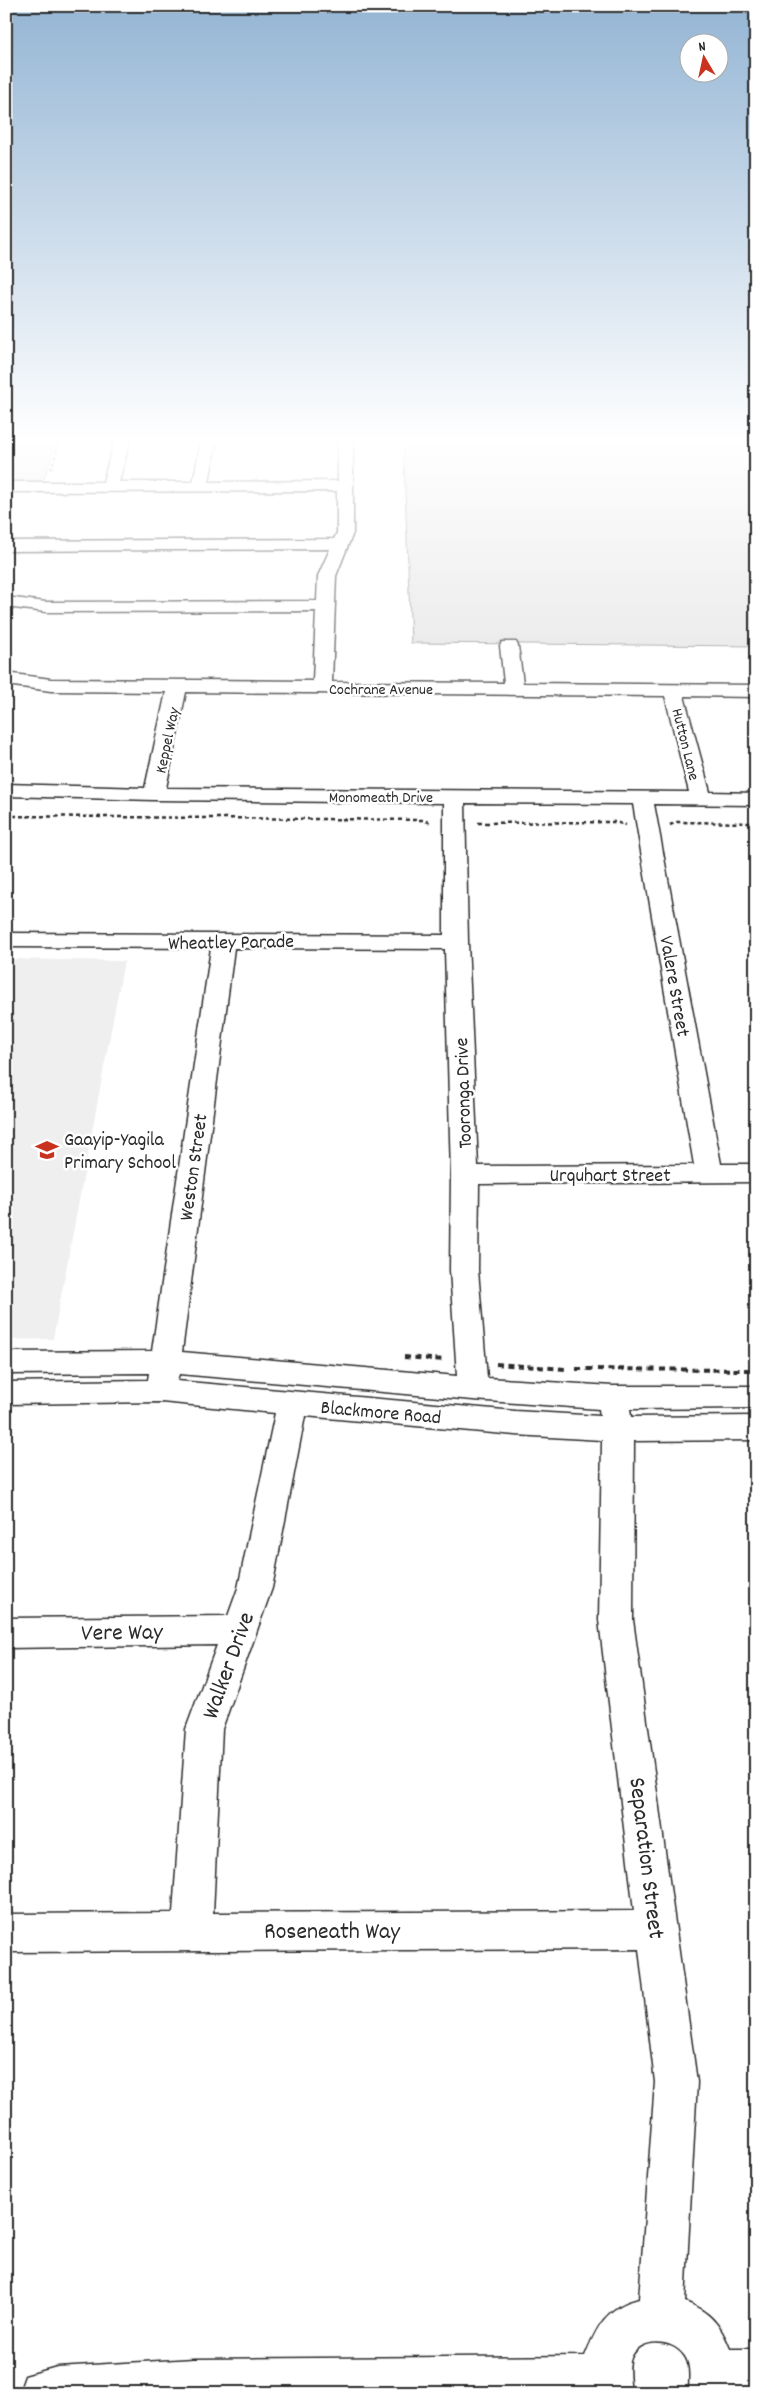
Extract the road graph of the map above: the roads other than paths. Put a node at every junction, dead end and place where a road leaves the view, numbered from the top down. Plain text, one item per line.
1 (338, 549) edge
2 (6, 602) edge
3 (325, 606) junction
4 (509, 646) dead end
5 (6, 679) edge
6 (177, 687) junction
7 (322, 688) junction
8 (514, 688) junction
9 (673, 690) junction
10 (756, 691) edge
11 (6, 790) edge
12 (154, 794) junction
13 (454, 796) junction
14 (642, 798) junction
15 (700, 798) junction
16 (756, 799) edge
17 (6, 940) edge
18 (456, 942) junction
19 (223, 943) junction
20 (756, 1172) edge
21 (709, 1173) junction
22 (465, 1175) junction
23 (166, 1362) junction
24 (6, 1363) edge
25 (472, 1389) junction
26 (161, 1391) junction
27 (6, 1393) edge
28 (756, 1398) edge
29 (292, 1403) junction
30 (615, 1414) junction
31 (756, 1428) edge
32 (239, 1630) junction
33 (6, 1633) edge
34 (192, 1930) junction
35 (657, 1930) junction
36 (6, 1933) edge
37 (661, 2317) junction
38 (728, 2379) edge
39 (606, 2386) edge
40 (154, 2389) edge
41 (42, 2393) edge

1 - 3 street
2 - 3 street
3 - 7 street
4 - 8 street
5 - 6 street, Cochrane Avenue
6 - 7 street, Cochrane Avenue
6 - 12 street, Keppel Way
7 - 8 street, Cochrane Avenue
8 - 9 street, Cochrane Avenue
9 - 10 street, Cochrane Avenue
9 - 15 street, Hutton Lane
11 - 12 street, Monomeath Drive
12 - 13 street, Monomeath Drive
13 - 14 street, Monomeath Drive
13 - 18 street, Tooronga Drive
14 - 15 street, Monomeath Drive
14 - 21 street, Valere Street
15 - 16 street, Monomeath Drive
17 - 19 street, Wheatley Parade
18 - 19 street, Wheatley Parade
18 - 22 street, Tooronga Drive
19 - 23 street, Weston Street
20 - 21 street, Urquhart Street
21 - 22 street, Urquhart Street
22 - 25 street, Tooronga Drive
23 - 24 street, Blackmore Road
23 - 25 street, Blackmore Road
23 - 26 street, Weston Street
25 - 30 street, Blackmore Road
26 - 27 street, Blackmore Road
26 - 29 street, Blackmore Road
28 - 30 street, Blackmore Road
29 - 30 street, Blackmore Road
29 - 32 street, Walker Drive
30 - 31 street, Blackmore Road
30 - 35 street, Separation Street
32 - 33 street, Vere Way
32 - 34 street, Walker Drive
34 - 35 street, Roseneath Way
34 - 36 street, Roseneath Way
35 - 37 street, Separation Street
37 - 38 street
37 - 39 street
39 - 40 street
40 - 41 street

